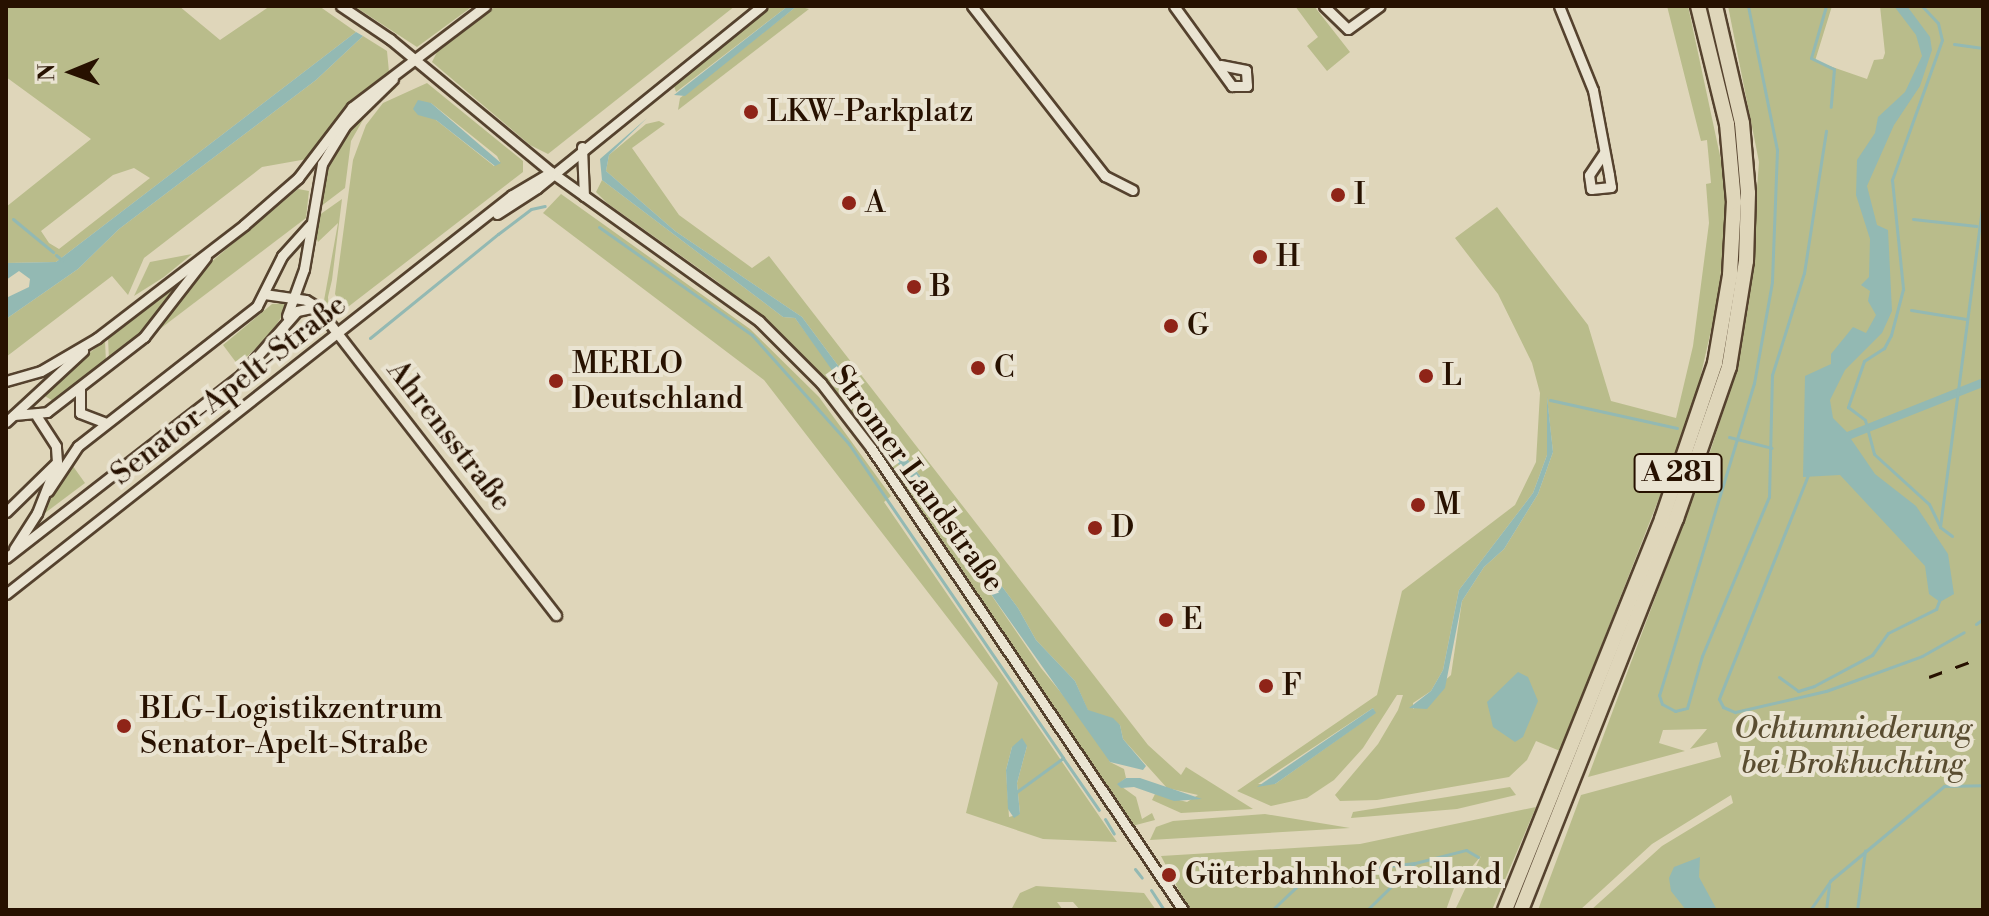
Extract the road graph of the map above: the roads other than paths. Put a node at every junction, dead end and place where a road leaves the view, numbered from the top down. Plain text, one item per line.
1 (341, 6) edge
2 (485, 6) edge
3 (762, 6) edge
4 (972, 6) edge
5 (1174, 6) edge
6 (1324, 6) edge
7 (1380, 6) edge
8 (1559, 6) edge
9 (1698, 6) edge
10 (1715, 6) edge
11 (415, 60) junction
12 (1220, 65) dead end
13 (395, 76) junction
14 (582, 147) junction
15 (1604, 153) dead end
16 (551, 172) junction
17 (298, 178) junction
18 (1133, 190) dead end
19 (314, 195) junction
20 (584, 196) junction
21 (310, 225) junction
22 (210, 251) junction
23 (264, 294) junction
24 (295, 298) junction
25 (317, 307) junction
26 (339, 334) junction
27 (97, 338) junction
28 (273, 341) junction
29 (6, 381) edge
30 (80, 388) junction
31 (37, 417) junction
32 (10, 419) edge
33 (106, 423) junction
34 (78, 446) junction
35 (57, 462) junction
36 (48, 491) junction
37 (6, 512) edge
38 (6, 558) edge
39 (6, 594) edge
40 (556, 615) dead end
41 (1551, 836) junction
42 (1183, 910) edge
43 (1505, 910) edge
44 (1521, 910) edge
45 (1530, 910) edge

1 - 11 street, Stromer Landstraße
2 - 11 street
3 - 14 street, Senator-Apelt-Straße
4 - 18 street
5 - 12 street
6 - 7 street
8 - 15 street
9 - 43 highway, A 281
10 - 41 highway, A 281
11 - 13 street
11 - 16 street, Stromer Landstraße
13 - 17 street
13 - 19 street
14 - 16 street, Senator-Apelt-Straße
14 - 20 street
16 - 20 street, Stromer Landstraße
16 - 26 street, Senator-Apelt-Straße
17 - 19 street
17 - 22 street
19 - 21 street
20 - 42 street, Stromer Landstraße
21 - 23 street
21 - 24 street
22 - 27 street
22 - 30 street
23 - 24 street, Ahrensstraße
23 - 33 street
24 - 25 street, Ahrensstraße
24 - 28 street
25 - 26 street, Ahrensstraße
25 - 28 street
26 - 39 street, Senator-Apelt-Straße
26 - 40 street, Ahrensstraße
27 - 29 street
27 - 32 street
28 - 38 street
30 - 31 street
30 - 33 street
31 - 32 street
31 - 35 street
33 - 34 street
34 - 35 street
34 - 36 street
35 - 36 street
35 - 37 street
36 - 38 street
41 - 44 highway, A 281
41 - 45 highway

